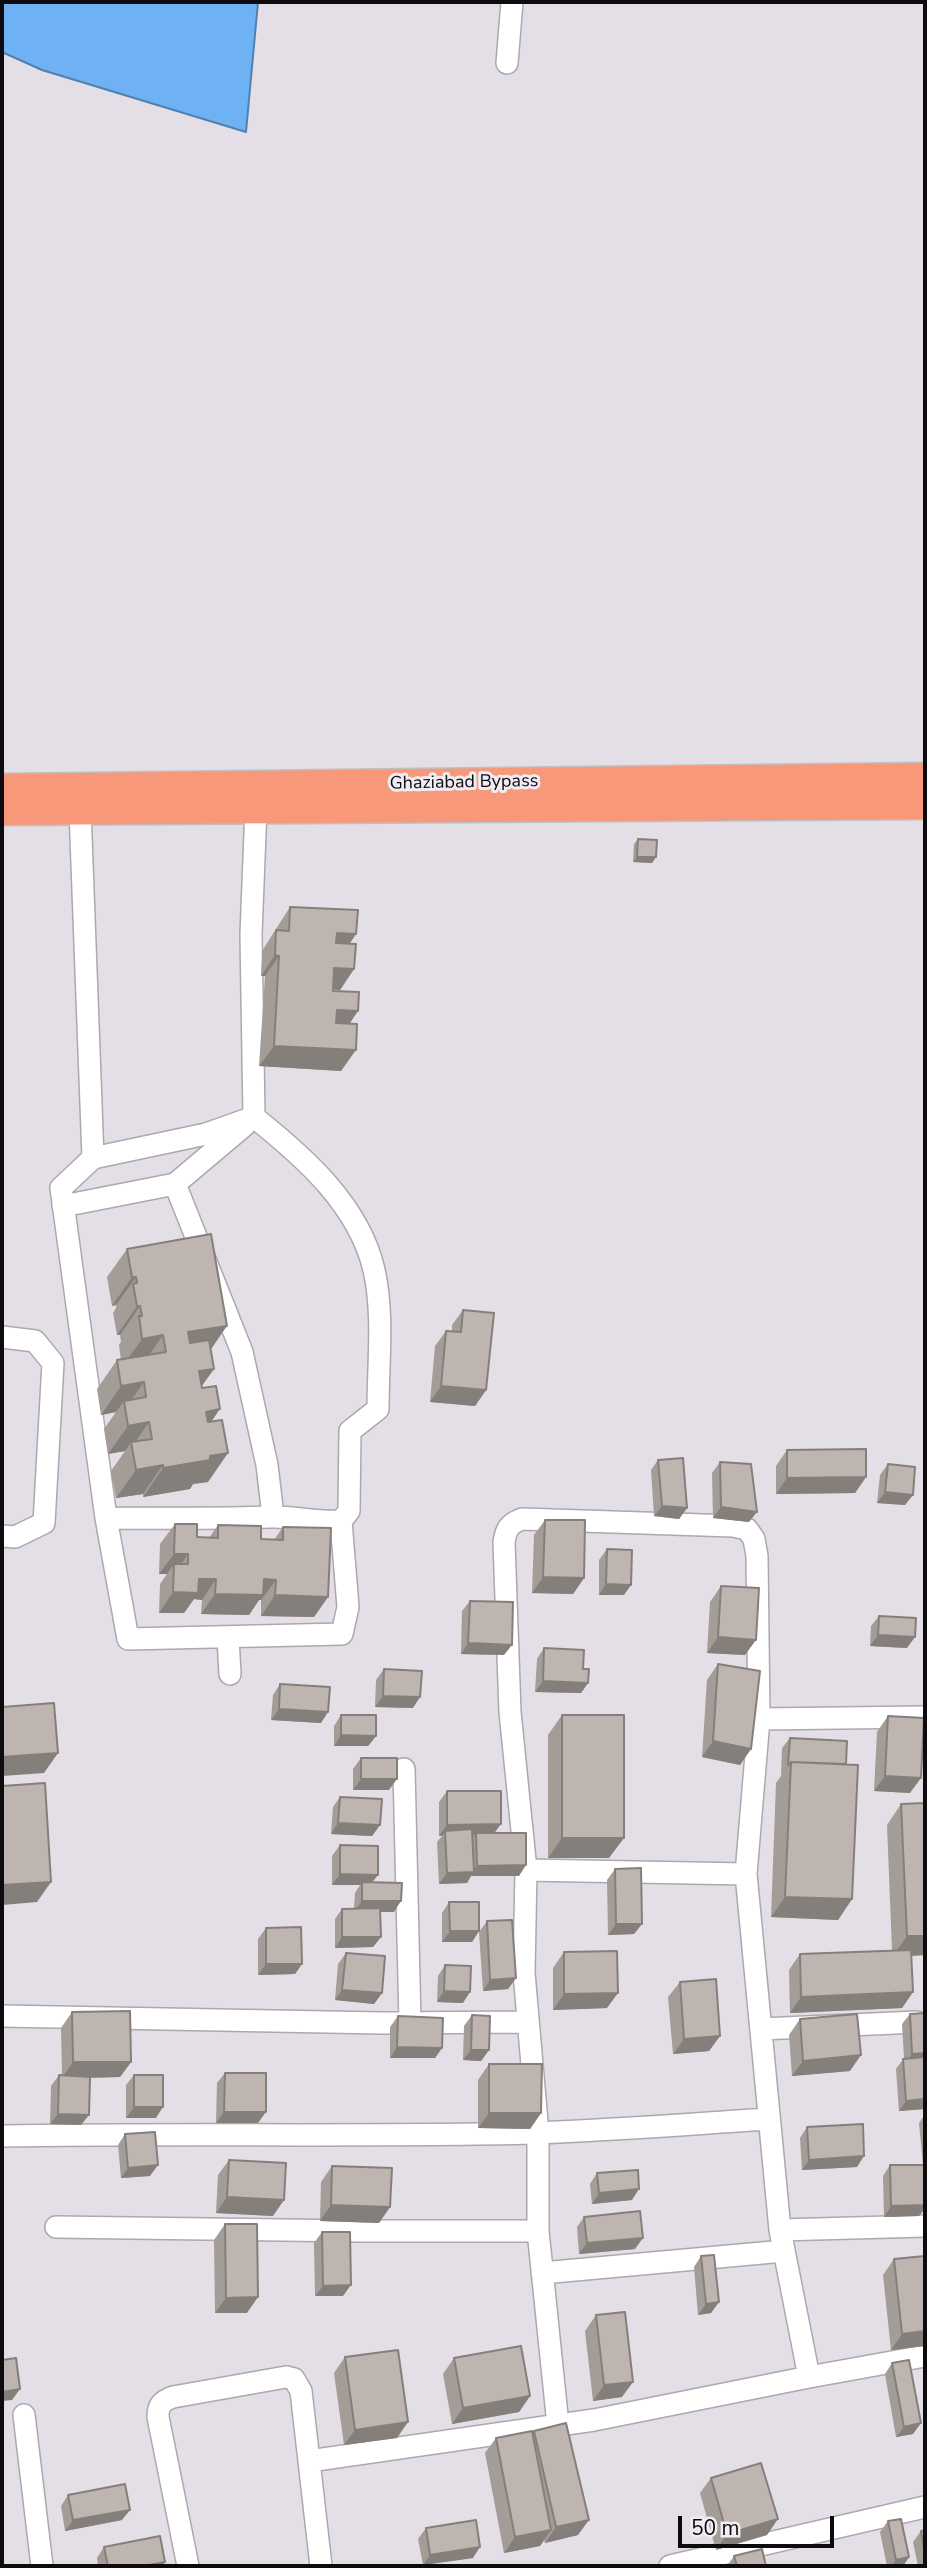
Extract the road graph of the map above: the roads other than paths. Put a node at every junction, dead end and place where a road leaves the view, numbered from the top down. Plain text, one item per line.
1 (512, 2) edge
2 (508, 63) dead end
3 (925, 778) edge
4 (2, 789) edge
5 (389, 796) junction
6 (925, 804) edge
7 (256, 808) junction
8 (2, 810) edge
9 (80, 810) junction
10 (254, 1117) junction
11 (93, 1158) junction
12 (175, 1184) junction
13 (63, 1206) junction
14 (2, 1337) edge
15 (273, 1516) junction
16 (106, 1518) junction
17 (341, 1521) junction
18 (2, 1536) edge
19 (229, 1638) junction
20 (230, 1674) dead end
21 (925, 1717) edge
22 (759, 1719) junction
23 (404, 1769) dead end
24 (526, 1870) junction
25 (746, 1874) junction
26 (2, 2016) edge
27 (410, 2022) junction
28 (527, 2022) junction
29 (916, 2022) edge
30 (761, 2029) junction
31 (768, 2119) junction
32 (538, 2133) junction
33 (2, 2136) edge
34 (925, 2226) edge
35 (56, 2227) dead end
36 (780, 2230) junction
37 (538, 2231) junction
38 (784, 2251) junction
39 (542, 2273) junction
40 (925, 2356) edge
41 (808, 2377) junction
42 (24, 2415) dead end
43 (558, 2425) junction
44 (309, 2461) junction
45 (925, 2507) edge
46 (42, 2566) edge
47 (188, 2566) edge
48 (321, 2566) edge
49 (670, 2566) edge

1 - 2 street
3 - 5 highway, Ghaziabad Bypass
4 - 5 highway, Ghaziabad Bypass
5 - 6 highway, Ghaziabad Bypass
5 - 7 highway, Ghaziabad Bypass
7 - 9 highway, Ghaziabad Bypass
7 - 10 street
8 - 9 highway, Ghaziabad Bypass
9 - 11 street
10 - 11 street
10 - 12 street
10 - 17 street
11 - 13 street
12 - 13 street
12 - 15 street
13 - 16 street
14 - 18 street
15 - 16 street
15 - 17 street
16 - 19 street
17 - 19 street
19 - 20 street
21 - 22 street
22 - 24 street
22 - 25 street
23 - 27 street
24 - 25 street
24 - 28 street
25 - 30 street
26 - 27 street
27 - 28 street
28 - 32 street
29 - 30 street
30 - 31 street
31 - 32 street
31 - 36 street
32 - 33 street
32 - 37 street
34 - 36 street
35 - 37 street
36 - 38 street
37 - 39 street
38 - 39 street
38 - 41 street
39 - 43 street
40 - 41 street
41 - 43 street
42 - 46 street
43 - 44 street
44 - 47 street
44 - 48 street
45 - 49 street

